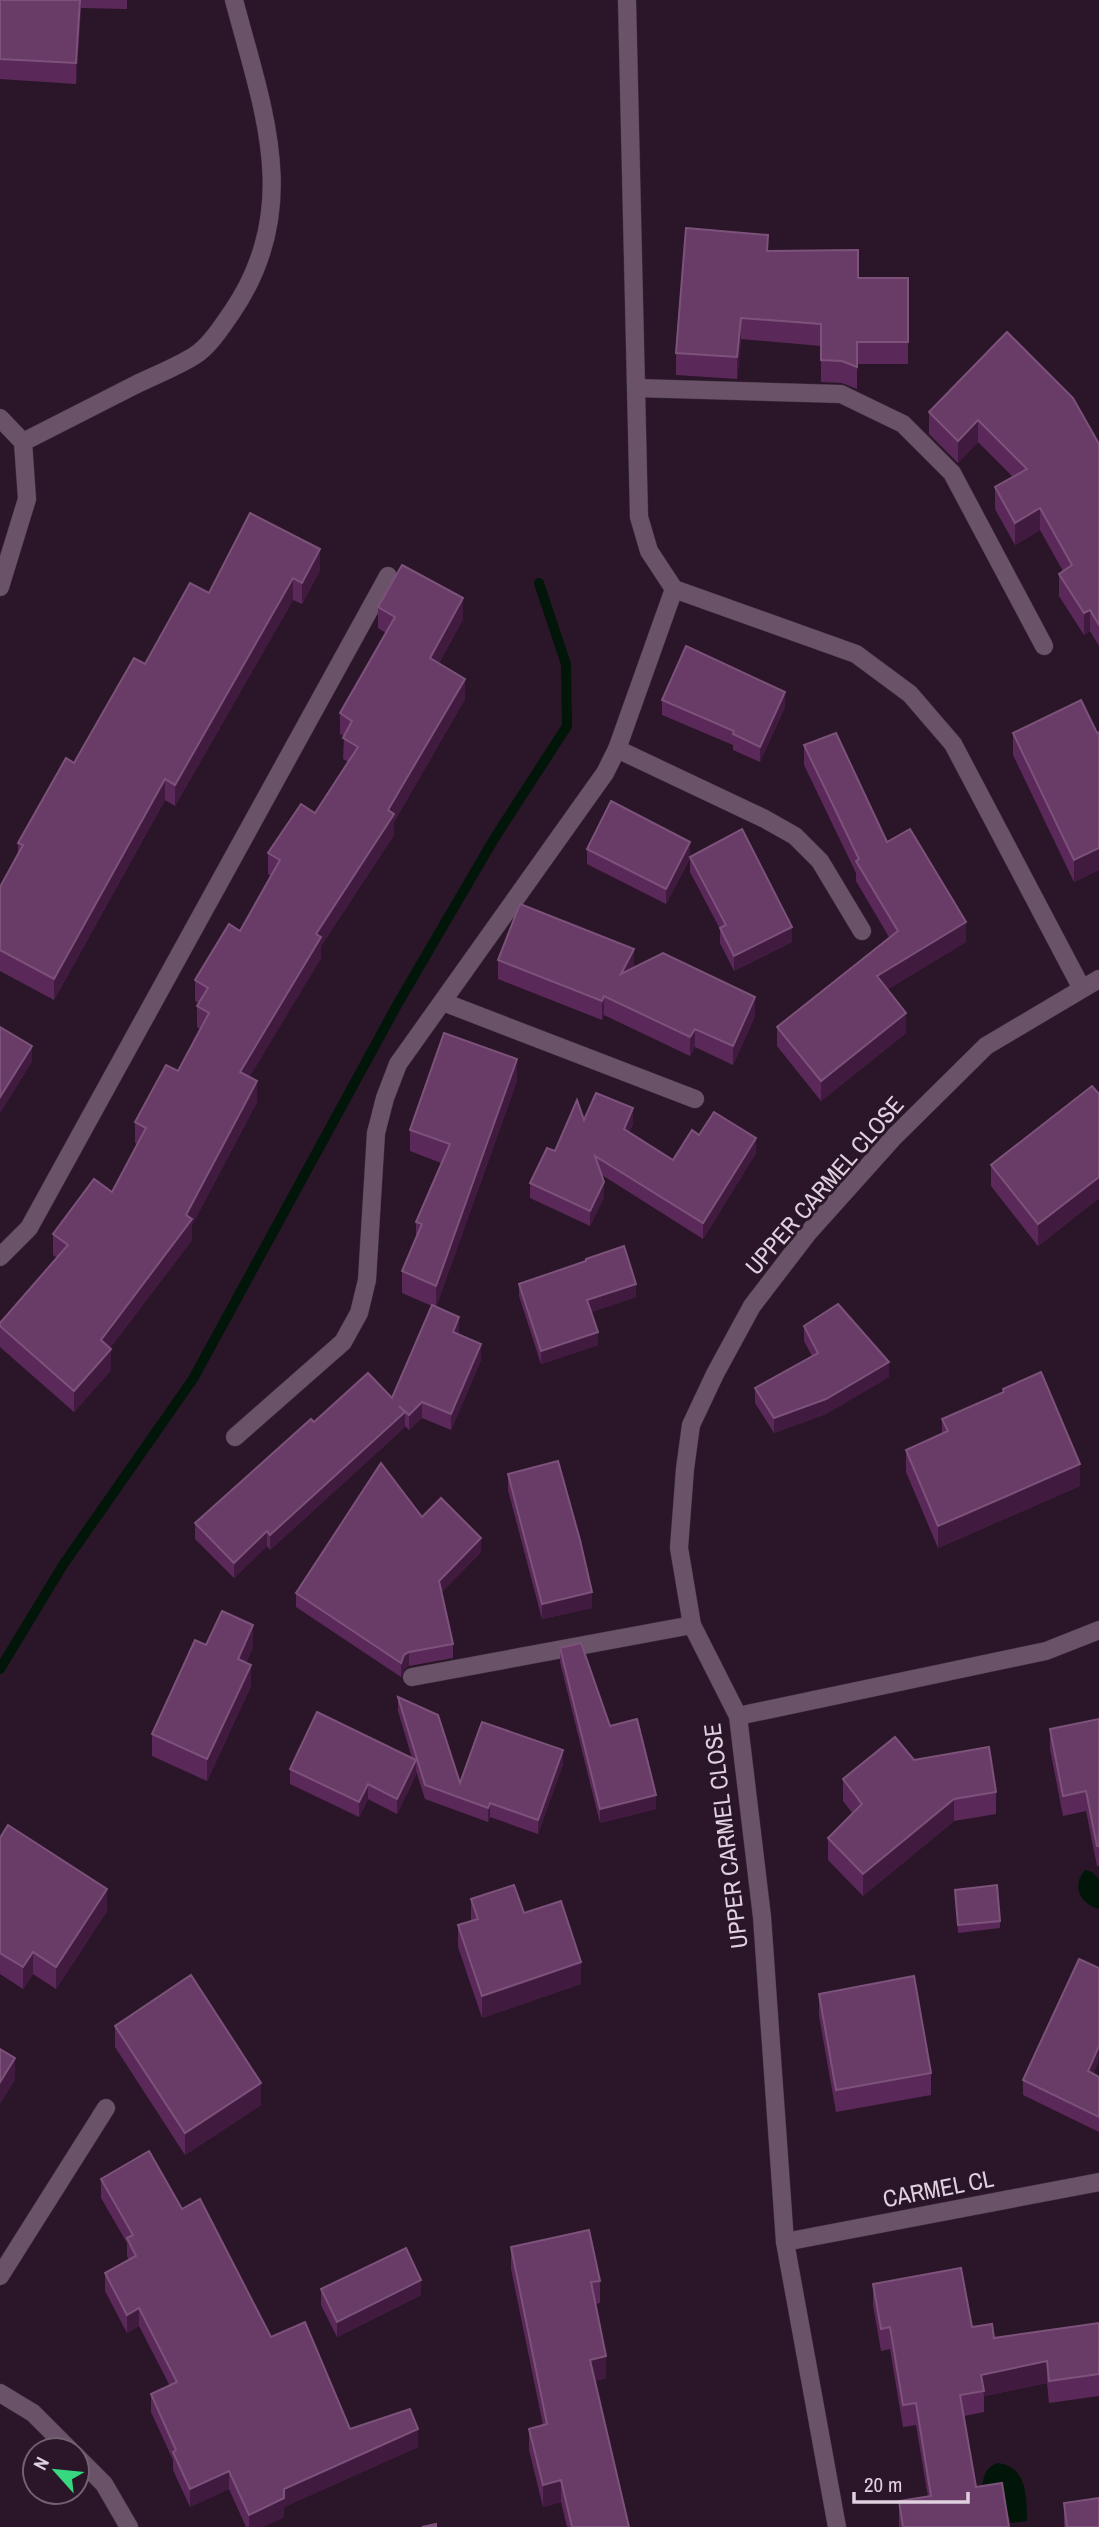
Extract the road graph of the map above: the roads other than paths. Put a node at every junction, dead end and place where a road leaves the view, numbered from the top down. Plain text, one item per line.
1 (234, 0) edge
2 (627, 0) edge
3 (636, 388) junction
4 (0, 418) edge
5 (23, 442) junction
6 (388, 576) dead end
7 (0, 587) edge
8 (674, 589) junction
9 (1044, 646) dead end
10 (617, 748) junction
11 (862, 931) dead end
12 (1099, 979) edge
13 (1081, 988) junction
14 (443, 1002) junction
15 (695, 1099) dead end
16 (0, 1257) edge
17 (235, 1437) dead end
18 (692, 1625) junction
19 (1099, 1630) edge
20 (412, 1677) dead end
21 (738, 1716) junction
22 (106, 2108) dead end
23 (1099, 2182) edge
24 (785, 2242) junction
25 (0, 2276) edge
26 (0, 2393) edge
27 (56, 2436) edge
28 (91, 2471) edge
29 (129, 2527) edge
30 (837, 2527) edge

1 - 5 street
2 - 3 street
3 - 8 street
3 - 9 street
4 - 5 street
5 - 7 street
6 - 16 street
8 - 10 street
8 - 13 street
10 - 11 street
10 - 14 street
12 - 13 street, UPPER CARMEL CLOSE
13 - 18 street, UPPER CARMEL CLOSE
14 - 15 street
14 - 17 street
18 - 20 street
18 - 21 street, UPPER CARMEL CLOSE
19 - 21 street
21 - 24 street, UPPER CARMEL CLOSE
22 - 25 street
23 - 24 street, CARMEL CL
24 - 30 street, UPPER CARMEL CLOSE
26 - 27 street
28 - 29 street

